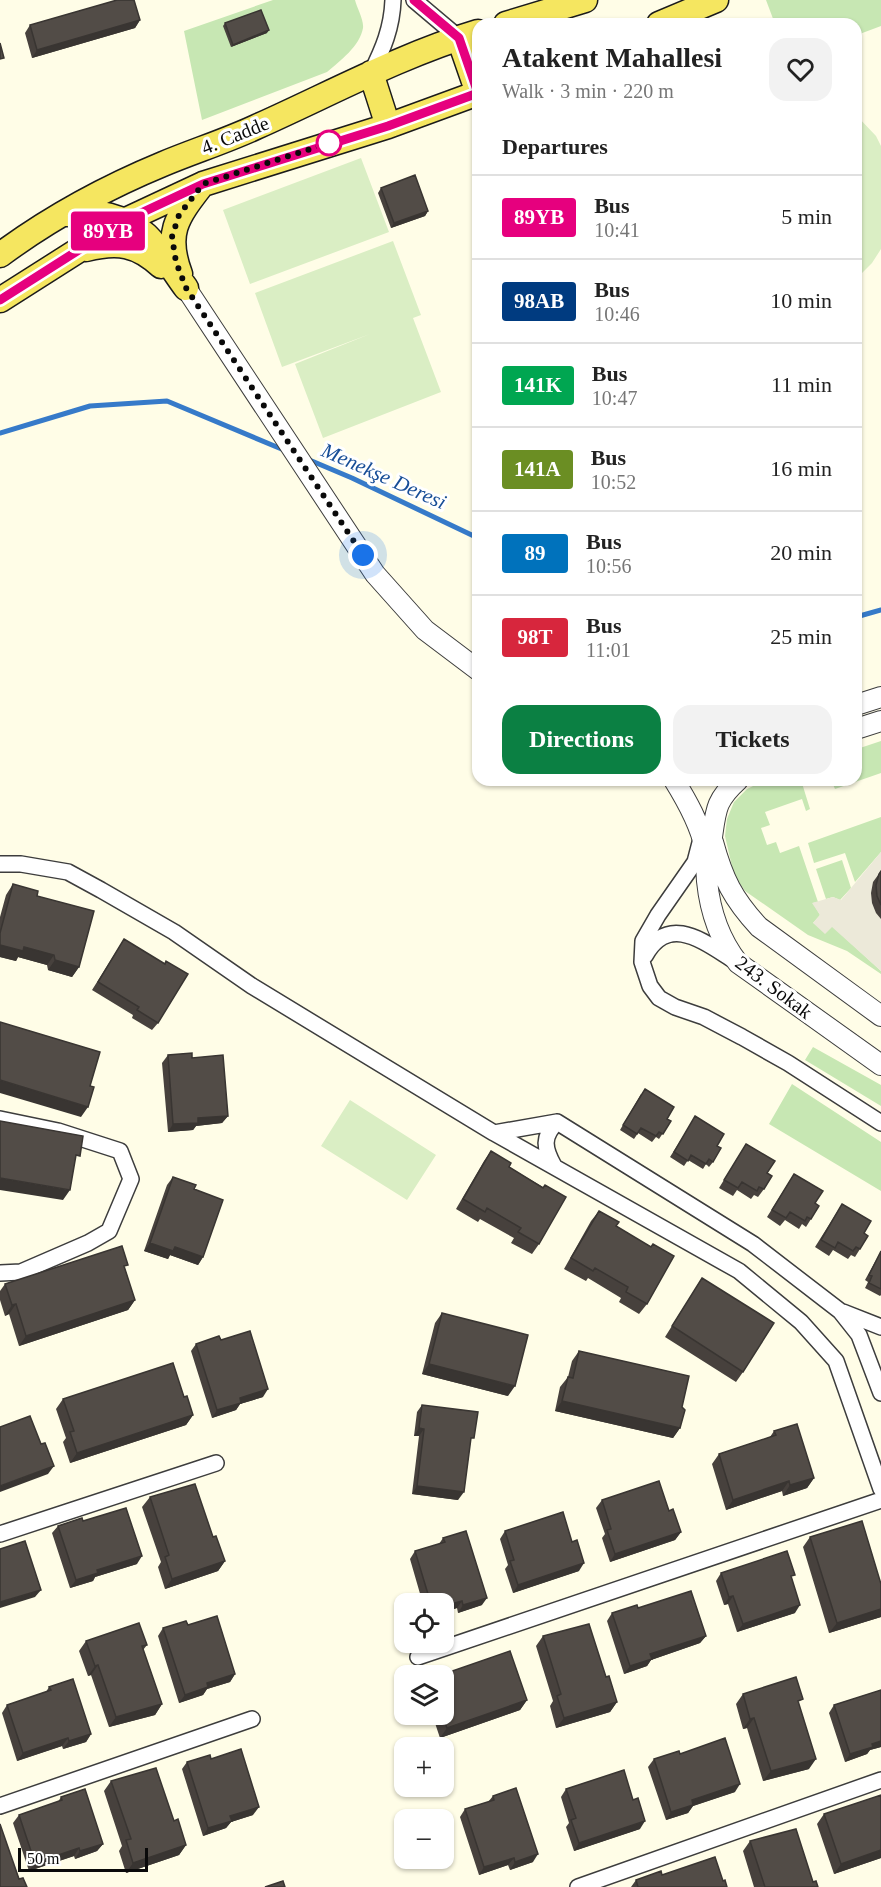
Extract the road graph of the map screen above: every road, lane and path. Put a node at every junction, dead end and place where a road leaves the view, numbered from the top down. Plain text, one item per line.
1 (393, 0) edge
2 (414, 0) edge
3 (585, 0) edge
4 (716, 0) edge
5 (526, 18) edge
6 (673, 18) edge
7 (469, 35) edge
8 (472, 54) edge
9 (371, 73) junction
10 (472, 95) edge
11 (388, 126) junction
12 (203, 184) junction
13 (57, 215) junction
14 (126, 220) junction
15 (73, 253) junction
16 (0, 255) edge
17 (186, 288) junction
18 (0, 300) edge
19 (472, 665) edge
20 (881, 697) edge
21 (862, 703) edge
22 (881, 721) edge
23 (862, 727) edge
24 (678, 786) edge
25 (688, 786) edge
26 (732, 786) edge
27 (706, 837) junction
28 (0, 864) edge
29 (642, 962) junction
30 (738, 963) junction
31 (881, 1016) edge
32 (881, 1065) edge
33 (0, 1119) edge
34 (557, 1122) junction
35 (881, 1123) edge
36 (494, 1133) junction
37 (554, 1166) junction
38 (0, 1274) edge
39 (840, 1311) junction
40 (881, 1327) edge
41 (881, 1394) edge
42 (216, 1463) dead end
43 (881, 1489) edge
44 (881, 1500) edge
45 (0, 1534) edge
46 (418, 1657) dead end
47 (252, 1719) dead end
48 (881, 1780) edge
49 (0, 1806) edge
50 (578, 1887) edge

1 - 9 street
2 - 7 street
3 - 5 main road
4 - 6 main road
7 - 8 main road
7 - 9 main road, 4. Cadde
9 - 11 main road
9 - 13 main road, 4. Cadde
10 - 11 main road, 4. Cadde
11 - 12 main road, 4. Cadde
12 - 14 main road, 4. Cadde
12 - 17 main road
13 - 14 main road
13 - 16 main road, 4. Cadde
14 - 15 main road, 4. Cadde
14 - 17 main road
15 - 17 main road
15 - 18 main road, 4. Cadde
17 - 19 street
20 - 21 street
22 - 23 street
24 - 27 street, 243. Sokak
25 - 27 street, 243. Sokak
26 - 27 street
27 - 29 street
27 - 30 street, 243. Sokak
27 - 31 street, 243. Sokak
28 - 36 street
29 - 30 street
29 - 35 street
30 - 32 street, 243. Sokak
33 - 38 street
34 - 36 street
34 - 37 street
34 - 39 street
36 - 37 street
37 - 43 street
39 - 40 street
39 - 41 street
42 - 45 street
44 - 46 street
47 - 49 street
48 - 50 street

